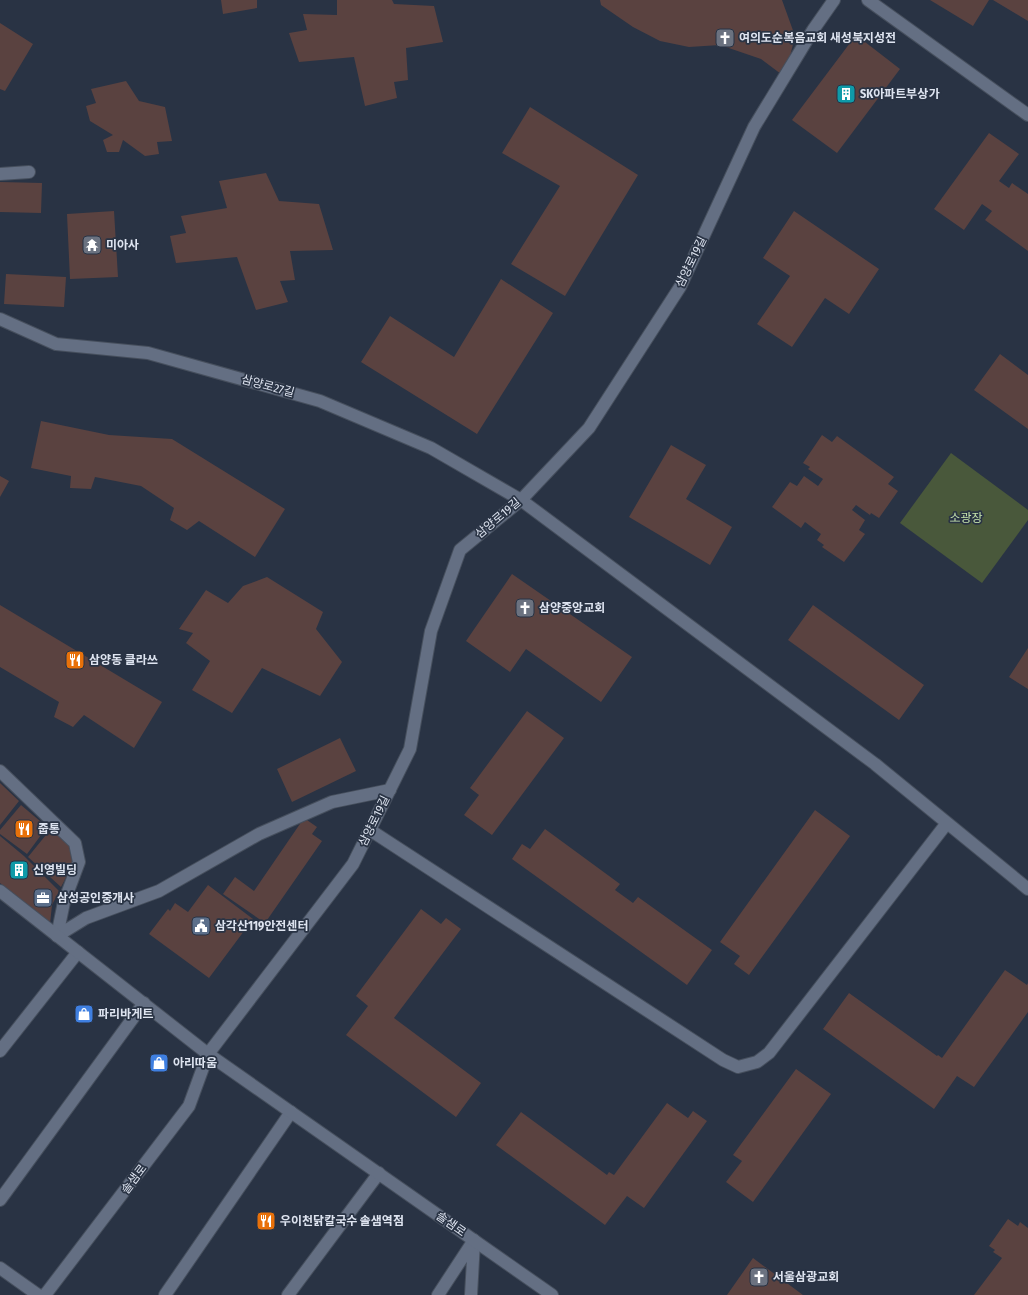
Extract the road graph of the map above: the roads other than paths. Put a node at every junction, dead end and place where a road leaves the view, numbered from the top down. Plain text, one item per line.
1 (834, 0) edge
2 (868, 0) edge
3 (1028, 115) edge
4 (29, 172) dead end
5 (0, 174) edge
6 (0, 319) edge
7 (521, 500) junction
8 (0, 771) edge
9 (390, 790) junction
10 (947, 823) junction
11 (370, 830) junction
12 (1028, 889) edge
13 (0, 892) edge
14 (57, 936) junction
15 (78, 952) junction
16 (144, 1003) junction
17 (0, 1051) edge
18 (208, 1054) junction
19 (291, 1112) junction
20 (378, 1173) junction
21 (0, 1200) edge
22 (474, 1240) junction
23 (0, 1268) edge
24 (38, 1295) edge
25 (45, 1295) edge
26 (165, 1295) edge
27 (288, 1295) edge
28 (438, 1295) edge
29 (471, 1295) edge
30 (552, 1295) edge

1 - 7 street, 삼양로19길
2 - 3 street
4 - 5 street
6 - 7 street, 삼양로27길
7 - 9 street, 삼양로19길
7 - 10 street, 삼양로27길
8 - 14 street
9 - 11 street, 삼양로19길
9 - 14 street
10 - 11 street
10 - 12 street, 삼양로27길
11 - 18 street, 삼양로19길
13 - 14 street, 솔샘로
14 - 15 street, 솔샘로
15 - 16 street, 솔샘로
15 - 17 street
16 - 18 street, 솔샘로
16 - 21 street
18 - 19 street, 솔샘로
18 - 25 street, 솔샘로
19 - 20 street, 솔샘로
19 - 26 street
20 - 22 street, 솔샘로
20 - 27 street
22 - 28 street, 솔샘로
22 - 29 street
22 - 30 street, 솔샘로
23 - 24 street

